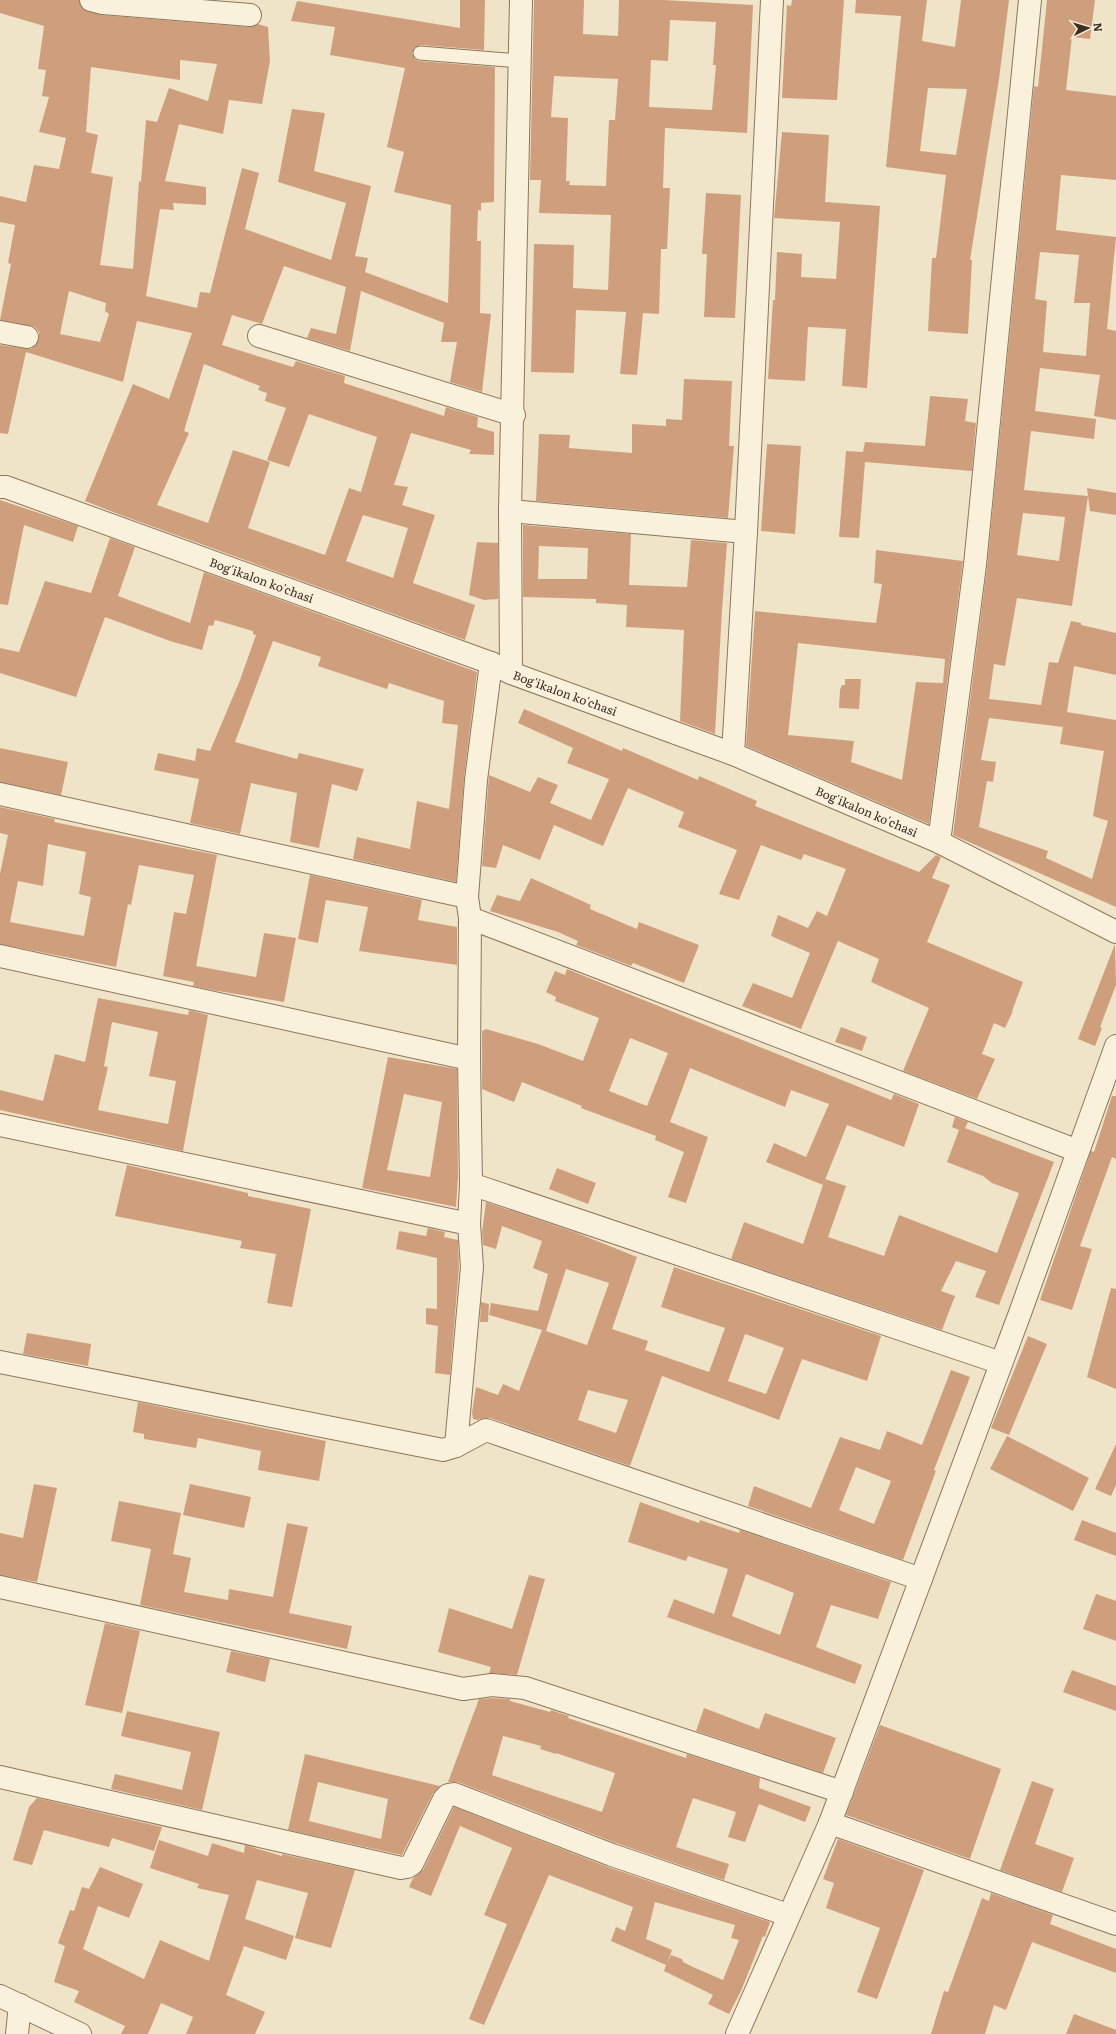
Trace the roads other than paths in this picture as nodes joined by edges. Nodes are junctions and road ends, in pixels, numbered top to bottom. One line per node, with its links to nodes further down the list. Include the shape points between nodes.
1 (91, 0): 5 (street)
2 (521, 0): 7 (street)
3 (772, 0): 14 (street)
4 (1030, 0): 19 (street, via 975,565)
5 (250, 15)
6 (420, 53): 7 (lane)
7 (520, 61): 11 (street)
8 (0, 332): 10 (street)
9 (259, 336): 11 (street)
10 (27, 337)
11 (514, 415): 13 (street)
12 (0, 487): 15 (street, Bog'ikalon ko'chasi, via 6,487)
13 (510, 511): 14 (street); 16 (street)
14 (746, 532): 17 (street)
15 (491, 663): 16 (street, Bog'ikalon ko'chasi); 20 (street, via 476,780)
16 (511, 672): 17 (street, Bog'ikalon ko'chasi)
17 (734, 754): 19 (street, Bog'ikalon ko'chasi)
18 (0, 794): 20 (street)
19 (939, 842): 21 (street, Bog'ikalon ko'chasi)
20 (469, 907): 24 (street); 26 (street)
21 (1116, 932)
22 (0, 956): 24 (street)
23 (1116, 1046): 26 (street)
24 (469, 1059): 27 (street)
25 (0, 1125): 28 (street)
26 (1078, 1151): 30 (street)
27 (471, 1184): 28 (street); 30 (street)
28 (469, 1224): 31 (street, via 472,1267)
29 (0, 1362): 31 (street, via 443,1450)
30 (1001, 1363): 32 (street)
31 (456, 1446): 32 (street, via 486,1430)
32 (921, 1579): 35 (street)
33 (0, 1587): 35 (street, via 462,1689 492,1685 525,1688)
34 (0, 1777): 37 (street, via 401,1868 412,1864 444,1799 454,1794 612,1855)
35 (842, 1792): 36 (street)
36 (830, 1823): 37 (street); 38 (street)
37 (788, 1915): 41 (street)
38 (1116, 1924)
39 (0, 1996): 40 (street)
40 (20, 2005): 42 (street); 43 (street)
41 (741, 2033)
42 (17, 2034)
43 (80, 2034)

